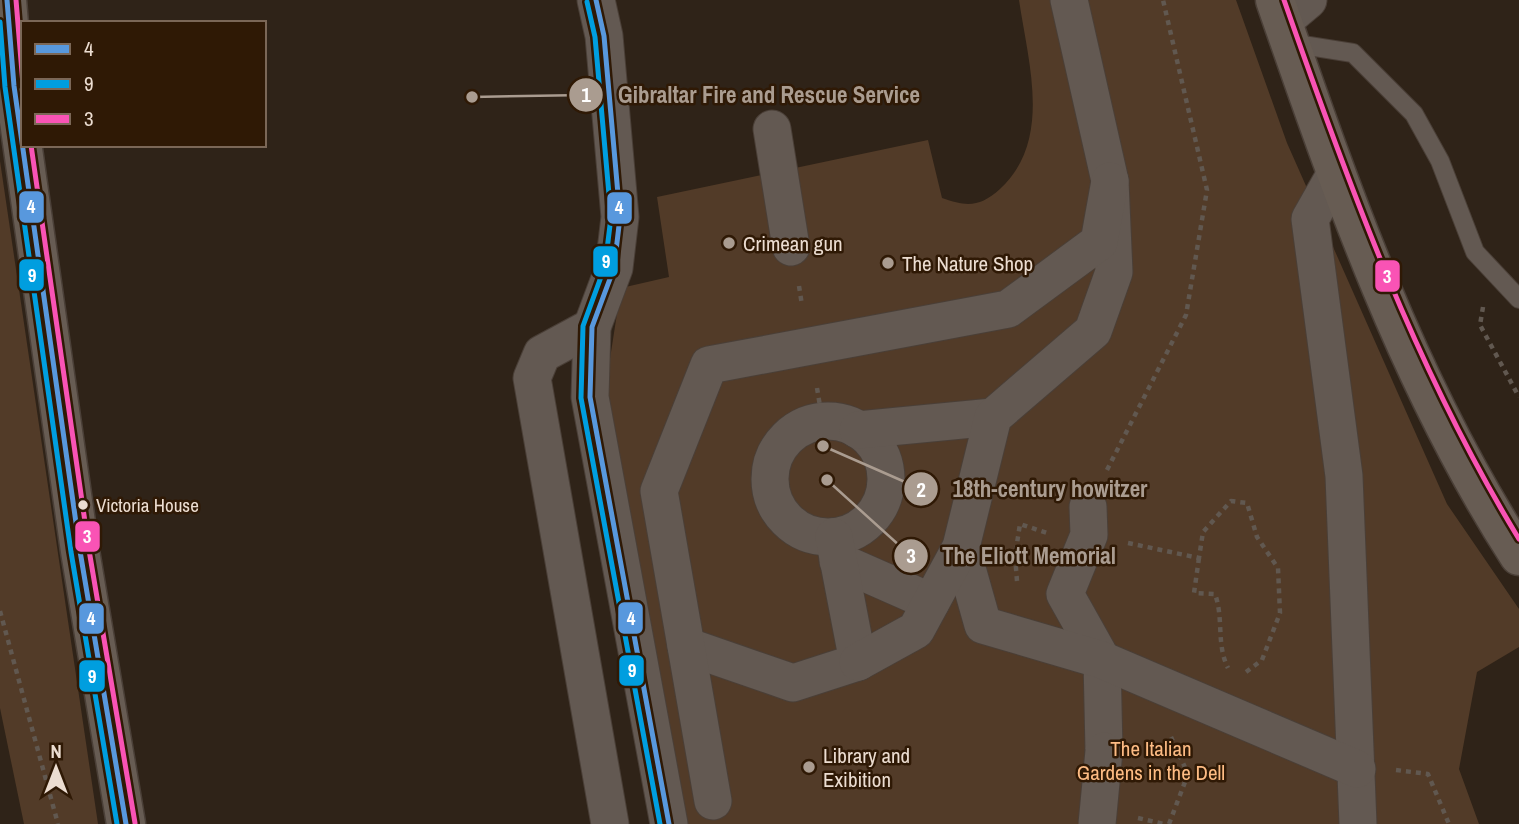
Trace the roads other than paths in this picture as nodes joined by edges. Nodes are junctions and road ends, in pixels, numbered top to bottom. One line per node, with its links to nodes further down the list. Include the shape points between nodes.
1 (7, 0): 6 (main road)
2 (596, 0): 12 (street, via 604,36 620,217 614,268)
3 (1069, 0): 9 (street)
4 (1289, 16): 8 (main road); 11 (lane, via 1353,53 1414,114 1440,161 1475,252)
5 (772, 130): 10 (street)
6 (21, 135)
7 (23, 147): 26 (main road, via 80,551)
8 (1335, 176): 18 (main road, via 1435,411); 24 (street, via 1310,219 1344,476)
9 (1110, 181): 13 (street, via 1114,272 1093,331); 20 (street, via 1099,242 1008,309 709,365 659,491)
10 (791, 247)
11 (1519, 299)
12 (592, 327): 23 (street, via 590,397); 27 (street, via 542,354 532,378)
13 (993, 417): 14 (street); 16 (street)
14 (858, 430): 17 (street, via 882,459 884,495 875,512); 17 (street, via 821,414 787,438 775,454 770,472 770,492 778,510 791,525)
15 (1089, 521): 21 (street, via 1065,594)
16 (961, 547): 19 (street); 21 (street, via 983,625)
17 (836, 549): 19 (street); 22 (street)
18 (1519, 556)
19 (931, 601): 22 (street, via 916,630)
20 (686, 646): 22 (street, via 793,683); 25 (street)
21 (1102, 660): 24 (street); 29 (street, bridge, via 1104,751)
22 (858, 662)
23 (657, 762): 25 (street); 28 (street)
24 (1357, 769): 30 (street)
25 (716, 813)
26 (126, 824)
27 (610, 824)
28 (668, 824)
29 (1097, 824)
30 (1358, 824)

